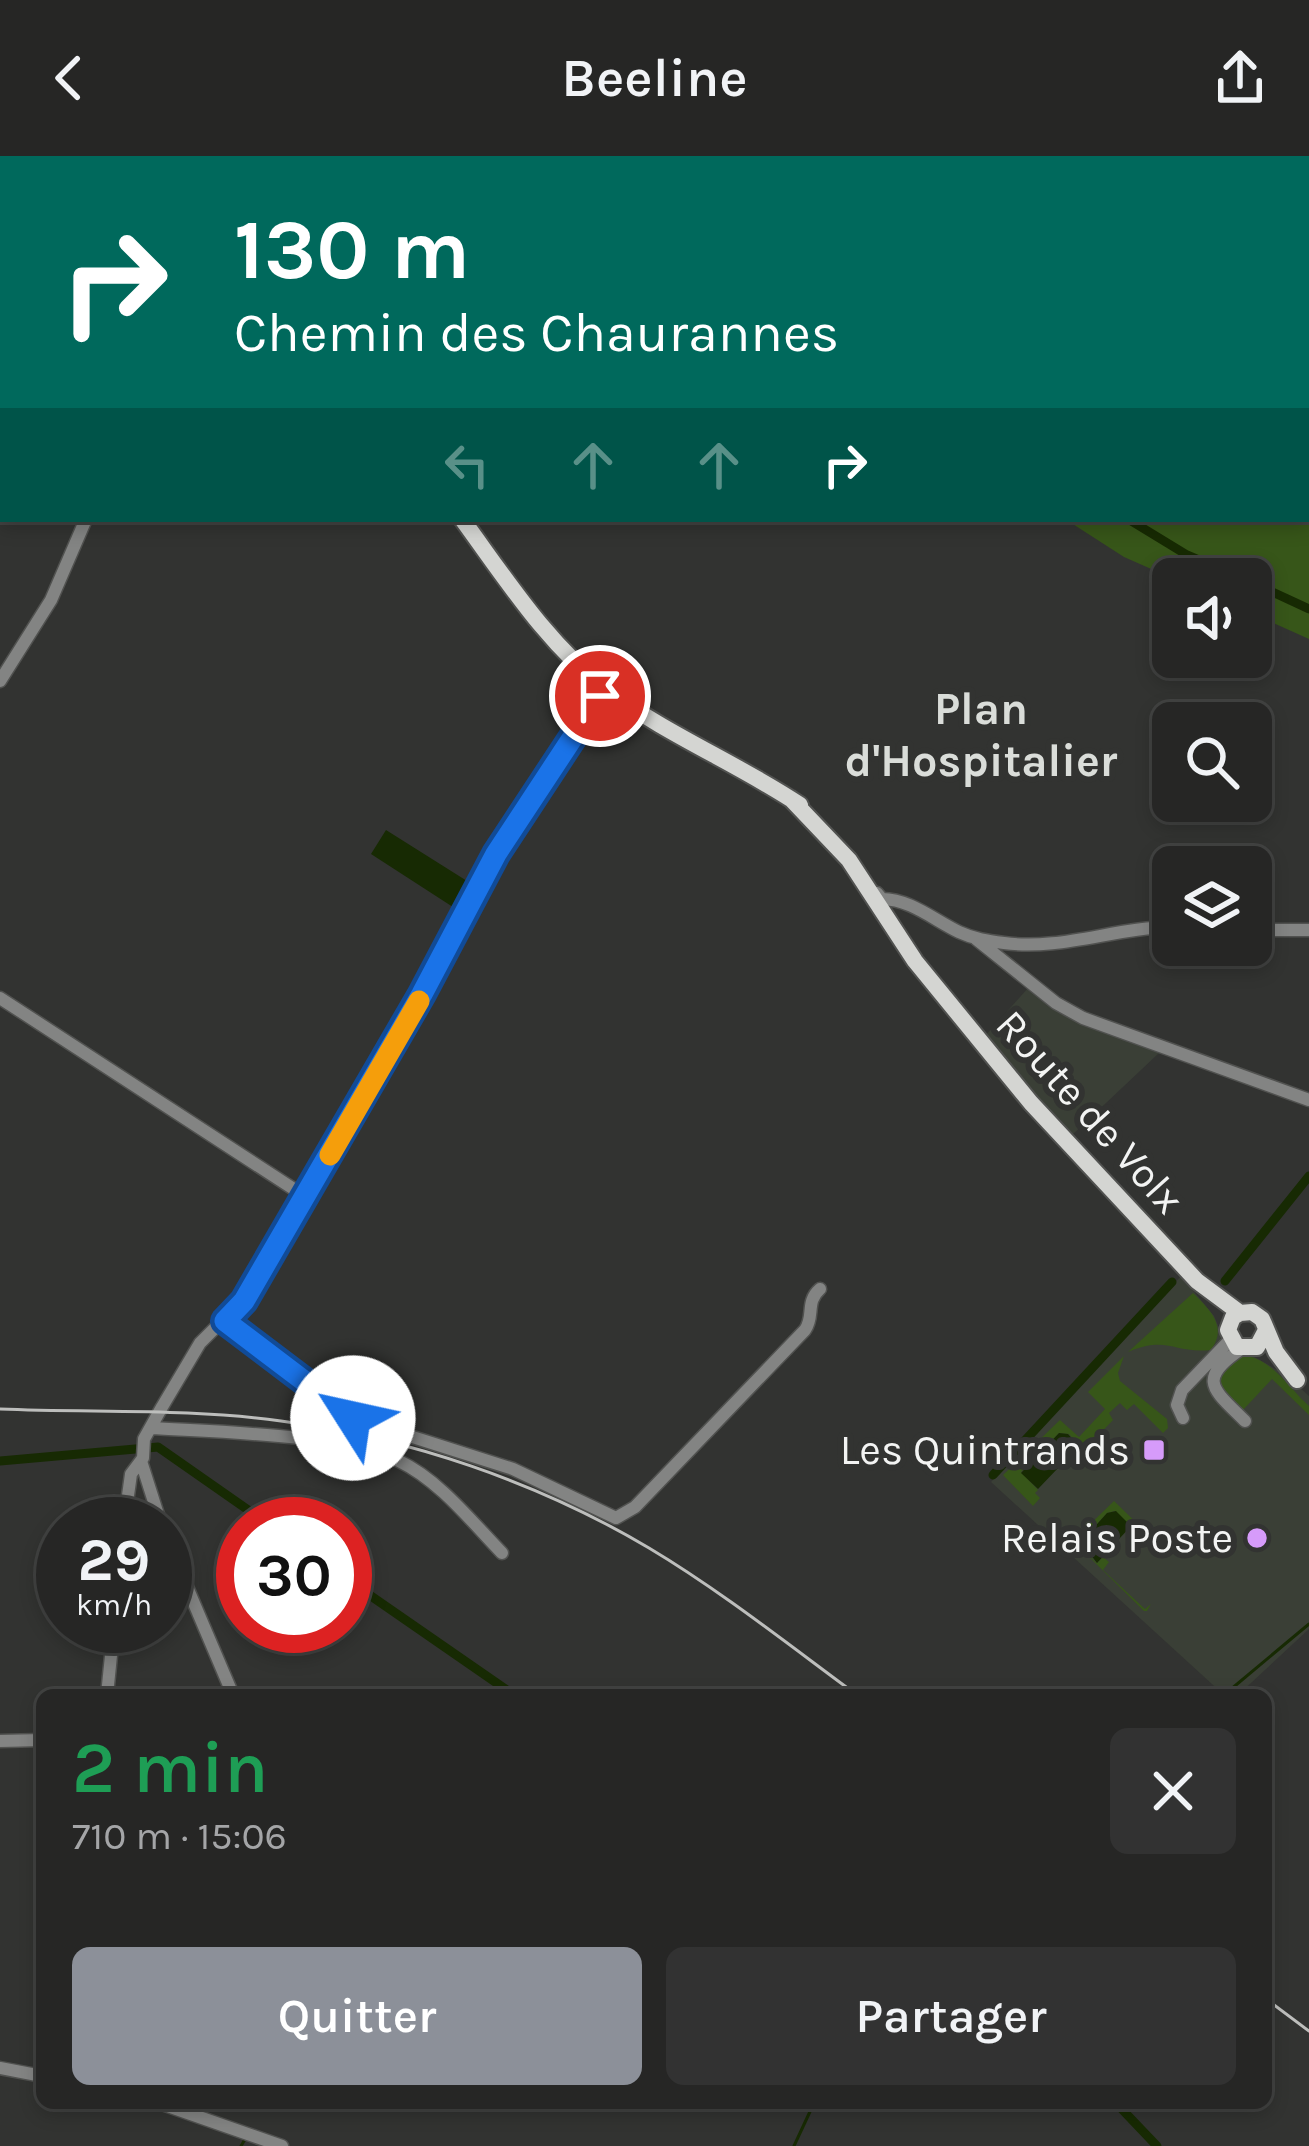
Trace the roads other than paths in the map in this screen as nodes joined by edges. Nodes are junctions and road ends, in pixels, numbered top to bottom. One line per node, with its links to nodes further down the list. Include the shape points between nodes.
1 (85, 522): 3 (street, via 51,601)
2 (464, 522): 4 (main road, Route de Volx, via 546,631)
3 (0, 681)
4 (606, 689): 5 (main road, Route de Volx); 15 (street, via 496,854)
5 (791, 799): 6 (main road, Route de Volx); 7 (main road, Route de Volx, via 836,834)
6 (849, 860): 7 (street); 12 (main road, Route de Volx)
7 (885, 899): 11 (street); 12 (main road, Route de Volx)
8 (1152, 928): 11 (street, via 1040,944)
9 (1272, 930): 10 (street)
10 (1309, 930)
11 (976, 939): 14 (street, via 1083,1018)
12 (935, 986): 19 (main road, Route de Volx)
13 (0, 998): 15 (street)
14 (1309, 1100)
15 (306, 1197): 17 (street)
16 (820, 1288): 17 (street, via 810,1300 808,1327 616,1518 513,1469 353,1418)
17 (225, 1321): 23 (street, via 196,1349)
18 (1266, 1330): 19 (main road, via 1262,1342); 19 (main road, via 1257,1314); 20 (main road, Route de Volx)
19 (1238, 1335): 20 (main road, Route de Volx); 21 (street, via 1180,1393); 22 (street, via 1213,1382)
20 (1303, 1385)
21 (1183, 1418)
22 (1246, 1421)
23 (151, 1428): 24 (street); 27 (street, via 268,1436 393,1458)
24 (143, 1452): 25 (street); 26 (street)
25 (127, 1497)
26 (154, 1497)
27 (502, 1553)
28 (192, 1599): 31 (street)
29 (111, 1653): 30 (street)
30 (107, 1689)
31 (230, 1689)
32 (36, 1740): 33 (street)
33 (0, 1741)
34 (0, 2068): 35 (street)
35 (36, 2075)
36 (176, 2109): 37 (street)
37 (282, 2146)

